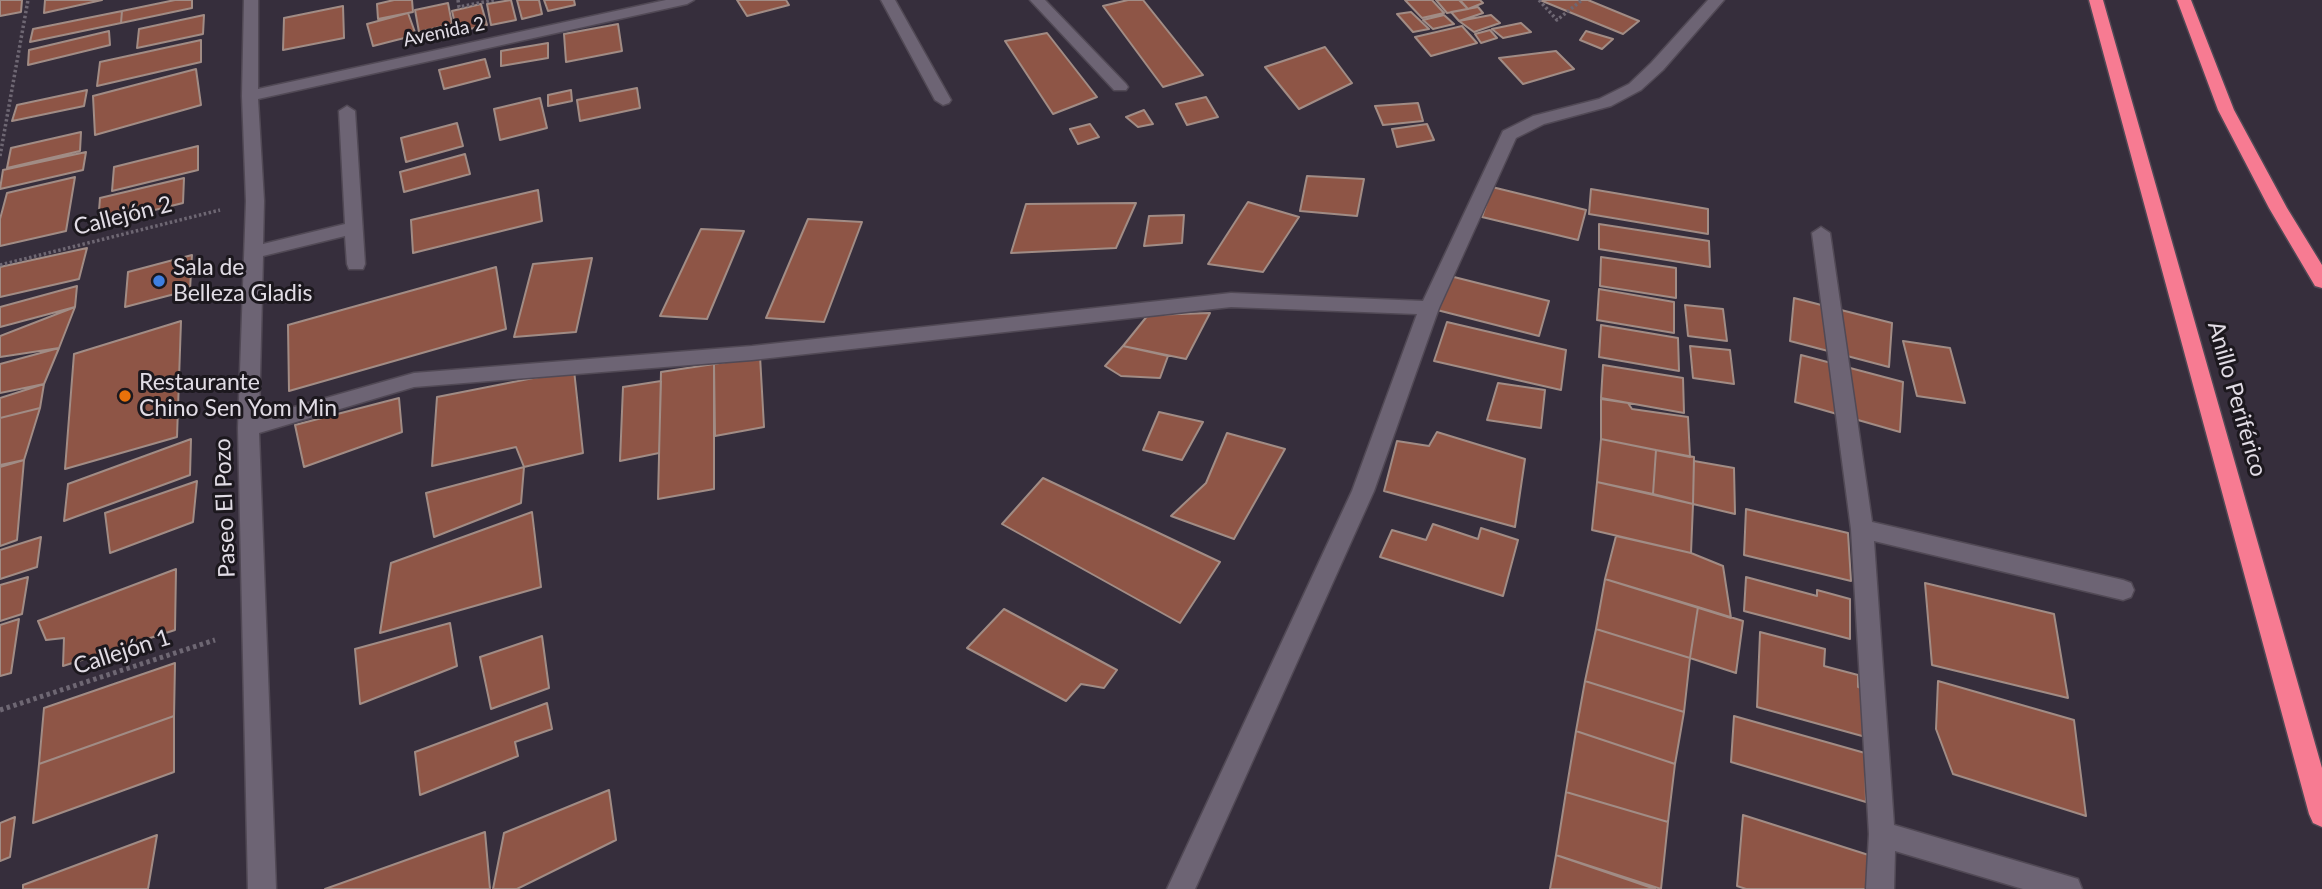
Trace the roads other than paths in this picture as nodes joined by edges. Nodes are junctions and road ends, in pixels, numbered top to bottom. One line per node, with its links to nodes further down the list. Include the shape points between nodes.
1 (251, 0): 9 (street, Paseo El Pozo)
2 (687, 0): 9 (street, Avenida 2)
3 (888, 0): 10 (street)
4 (1037, 0): 8 (street)
5 (1717, 0): 17 (street, via 1634,88 1600,104 1520,126 1509,135)
6 (2096, 0): 21 (highway, Anillo Periférico)
7 (2184, 0): 16 (highway, via 2226,110)
8 (1120, 87)
9 (250, 96): 14 (street, Paseo El Pozo)
10 (943, 100)
11 (347, 111): 12 (street)
12 (355, 228): 14 (street); 15 (street)
13 (1821, 233): 19 (street)
14 (254, 252): 18 (street, Paseo El Pozo)
15 (356, 264)
16 (2322, 281)
17 (1429, 309): 18 (street, via 1231,300 752,353 414,380); 25 (street, via 1363,491)
18 (248, 428): 24 (street, Paseo El Pozo)
19 (1863, 529): 20 (street); 23 (street)
20 (2123, 590)
21 (2315, 756): 22 (highway, Anillo Periférico)
22 (2322, 814)
23 (1882, 834): 26 (street); 27 (street)
24 (262, 889)
25 (1181, 889)
26 (1880, 889)
27 (2068, 889)

